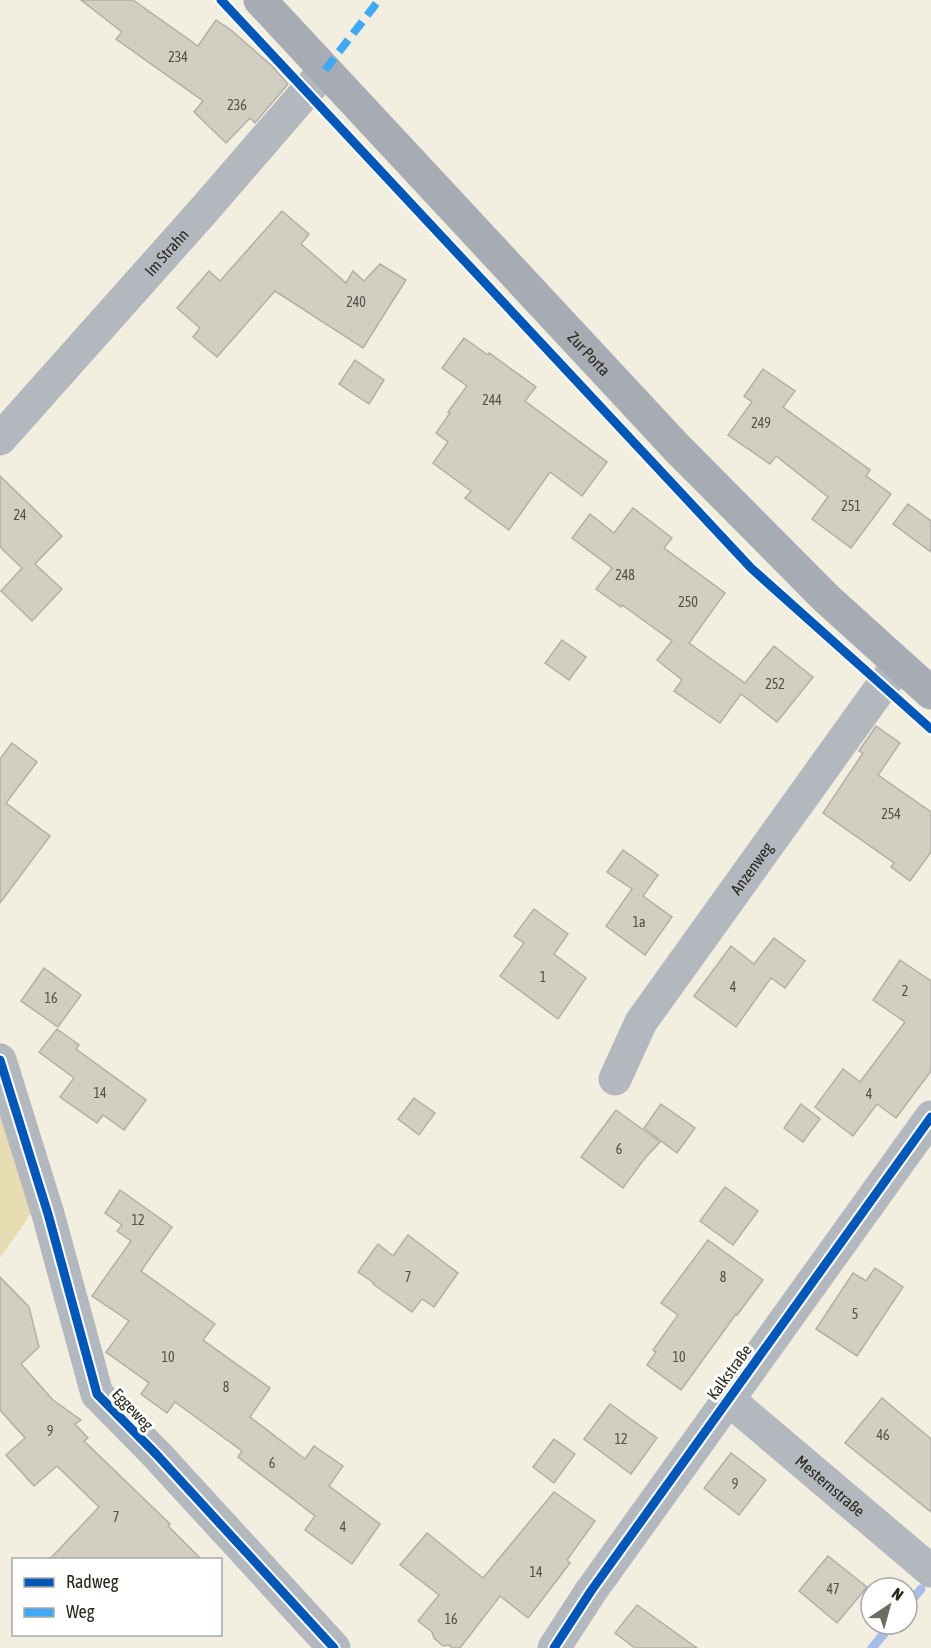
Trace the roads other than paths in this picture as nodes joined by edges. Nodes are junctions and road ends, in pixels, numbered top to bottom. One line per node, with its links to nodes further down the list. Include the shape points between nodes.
1 (260, 0): 2 (main road, Zur Porta)
2 (325, 70): 3 (street, Im Strahn, via 204,210); 5 (main road, Zur Porta, via 677,448 826,599)
3 (11, 407): 4 (street)
4 (0, 439)
5 (899, 665): 6 (main road, Zur Porta); 8 (street, Anzenweg, via 641,1022)
6 (931, 693)
7 (0, 1060): 12 (street, Eggeweg, via 48,1214 97,1394)
8 (615, 1079)
9 (931, 1117): 10 (street, Kalkstraße)
10 (728, 1399): 11 (street, Mesternstraße); 13 (street, Kalkstraße)
11 (931, 1571)
12 (334, 1648)
13 (554, 1648)

